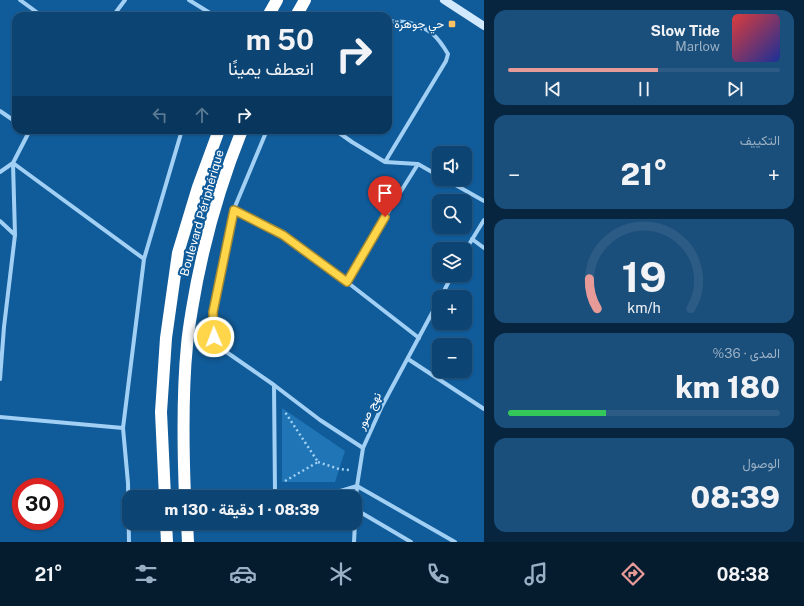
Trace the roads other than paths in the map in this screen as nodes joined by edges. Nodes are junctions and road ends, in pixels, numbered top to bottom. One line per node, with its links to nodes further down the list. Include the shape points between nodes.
1 (20, 0): 7 (street)
2 (125, 0): 8 (street)
3 (189, 0): 9 (street)
4 (277, 0): 10 (highway)
5 (305, 0): 11 (highway)
6 (444, 0): 13 (street)
7 (36, 12)
8 (116, 12)
9 (207, 12)
10 (270, 12)
11 (298, 12)
12 (392, 21): 22 (street, via 409,22 433,33 440,39 448,54 441,70)
13 (484, 26)
14 (0, 111): 15 (street)
15 (12, 119)
16 (27, 134): 23 (street)
17 (181, 134): 36 (street)
18 (218, 134): 49 (highway, Boulevard Périphérique, via 178,253 166,338 161,412)
19 (241, 134): 50 (highway, Boulevard Périphérique, via 209,232 196,283 187,344 183,447)
20 (265, 134): 29 (street)
21 (341, 134): 22 (street)
22 (385, 162): 24 (street)
23 (13, 163): 25 (street); 32 (street); 36 (street)
24 (418, 164): 26 (street); 37 (street)
25 (0, 172)
26 (432, 172)
27 (457, 186): 28 (street)
28 (484, 201)
29 (234, 210): 37 (street, via 283,235); 43 (street, via 213,312 214,337 222,349)
30 (0, 220): 32 (street)
31 (484, 220): 33 (street)
32 (15, 235): 39 (street)
33 (472, 239): 34 (street); 35 (street)
34 (470, 242)
35 (484, 248)
36 (144, 259): 46 (street)
37 (347, 282): 40 (street)
38 (432, 313): 40 (street, نهج صور)
39 (2, 327): 42 (street)
40 (419, 338): 41 (street, نهج صور)
41 (408, 359): 44 (street); 47 (street, نهج صور)
42 (0, 379)
43 (274, 385): 47 (street); 51 (street)
44 (484, 409)
45 (0, 417): 46 (street)
46 (123, 428): 58 (street, via 128,483)
47 (363, 448): 48 (street, نهج صور)
48 (357, 486): 52 (street); 53 (street, نهج صور); 63 (street)
49 (165, 490)
50 (185, 490)
51 (275, 490)
52 (344, 490)
53 (357, 490)
54 (362, 513): 62 (street)
55 (166, 530): 59 (highway)
56 (187, 530): 60 (highway)
57 (354, 530): 61 (street, نهج صور)
58 (129, 542)
59 (167, 542)
60 (188, 542)
61 (354, 542)
62 (411, 542)
63 (455, 542)

